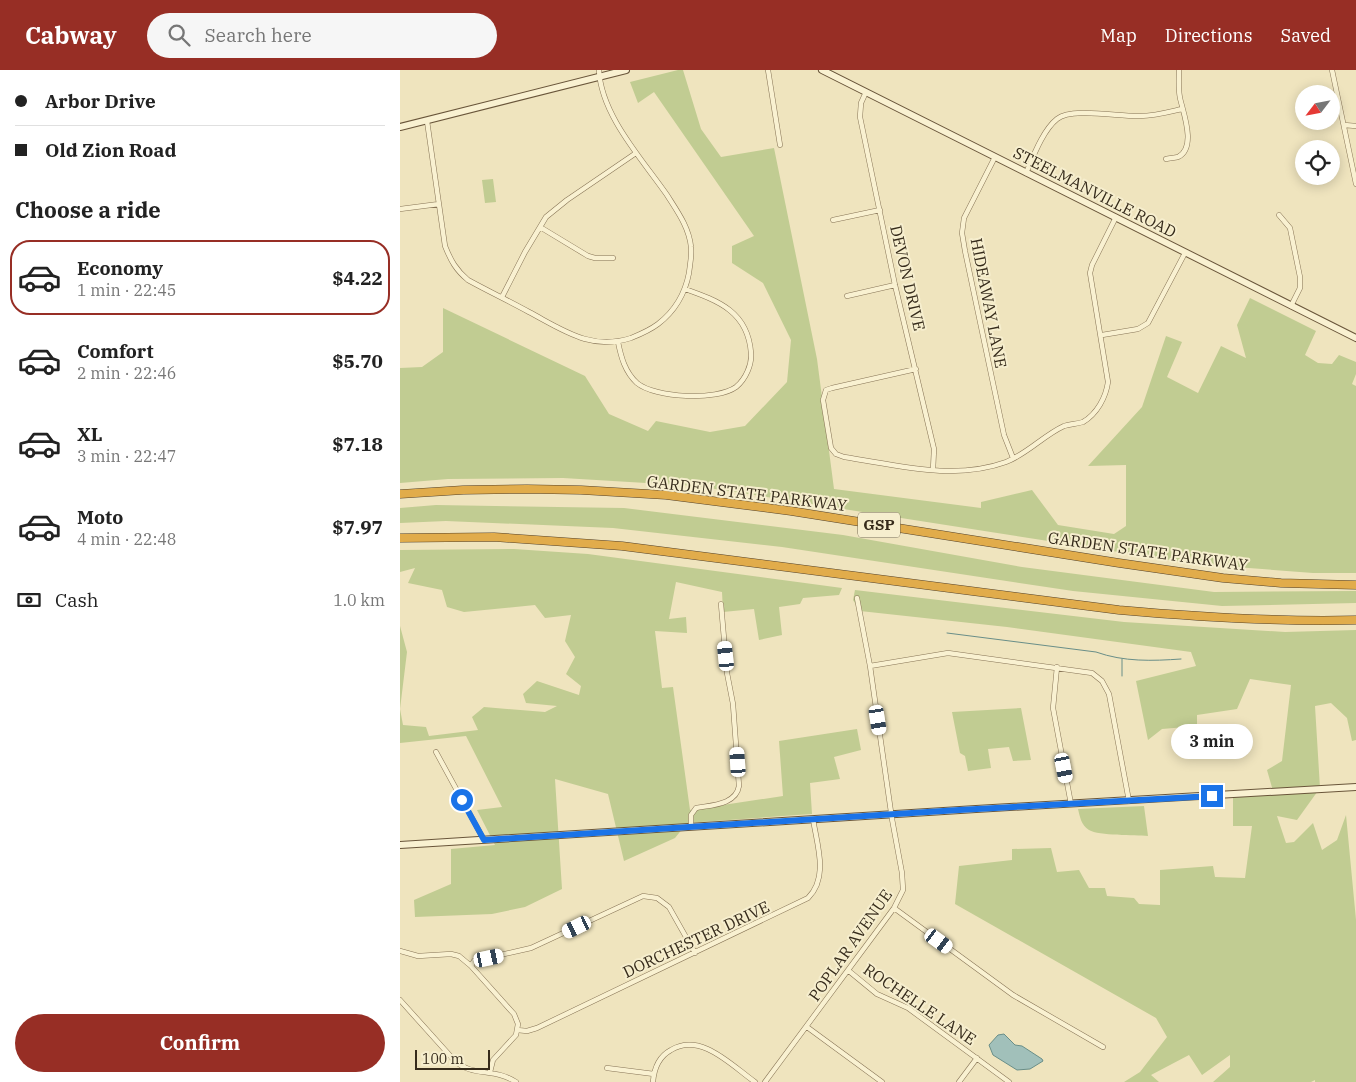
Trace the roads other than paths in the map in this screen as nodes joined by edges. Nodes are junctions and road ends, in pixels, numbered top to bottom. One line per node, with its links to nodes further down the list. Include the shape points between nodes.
1 (626, 70): 6 (street)
2 (768, 70): 13 (street)
3 (822, 70): 7 (street, STEELMANVILLE ROAD)
4 (1179, 70): 8 (street)
5 (1332, 70): 10 (street)
6 (599, 73): 9 (street); 14 (street, via 608,106)
7 (866, 92): 15 (street, STEELMANVILLE ROAD); 21 (street, DEVON DRIVE, via 860,117)
8 (1182, 109): 16 (street, via 1187,130 1186,147 1180,155); 17 (street, via 1141,116 1077,113 1062,116 1047,131)
9 (427, 121): 12 (street); 19 (street)
10 (1344, 125): 11 (street); 18 (street)
11 (1356, 126)
12 (400, 127)
13 (780, 145)
14 (636, 152): 25 (street, via 554,210); 29 (street, via 677,210 688,234 691,260)
15 (995, 158): 17 (street, STEELMANVILLE ROAD); 37 (street, HIDEAWAY LANE, via 964,218 962,233 1002,430)
16 (1166, 159)
17 (1026, 173): 23 (street, STEELMANVILLE ROAD)
18 (1356, 184)
19 (439, 204): 20 (street); 31 (street, via 445,246 451,262 468,280)
20 (400, 209)
21 (880, 210): 24 (street); 28 (street, DEVON DRIVE)
22 (1279, 215): 32 (street, via 1290,228 1300,277 1300,288)
23 (1116, 218): 26 (street, STEELMANVILLE ROAD); 33 (street, via 1090,273)
24 (833, 220)
25 (540, 227): 27 (street, via 588,256); 31 (street)
26 (1185, 253): 32 (street, STEELMANVILLE ROAD); 33 (street, via 1148,324)
27 (613, 258)
28 (895, 285): 30 (street); 36 (street, DEVON DRIVE)
29 (685, 289): 35 (street, via 662,321 643,334); 35 (street, via 729,308 744,325 751,358 737,386 700,396 645,388 626,368)
30 (848, 296)
31 (502, 298): 35 (street, via 580,338)
32 (1291, 306): 34 (street, STEELMANVILLE ROAD)
33 (1102, 336): 37 (street, via 1107,395 1091,416 1082,422 1064,426)
34 (1356, 338)
35 (618, 342)
36 (916, 369): 38 (street, DEVON DRIVE, via 934,449); 38 (street, via 826,390 823,399 830,445 835,453 844,457)
37 (1013, 458): 38 (street, via 961,472)
38 (933, 470)
39 (400, 494): 41 (highway, GARDEN STATE PARKWAY / GSP, via 527,489 666,495 791,511 1223,578)
40 (400, 538): 44 (highway, via 494,537 622,546 1119,610 1276,620)
41 (1356, 585)
42 (857, 598): 45 (street, POPLAR AVENUE)
43 (720, 604): 53 (street, via 727,673 734,704 738,794 732,800 696,808 690,815)
44 (1356, 620)
45 (870, 666): 46 (street, via 948,653); 51 (street, POPLAR AVENUE)
46 (1057, 667): 49 (street, via 1092,673 1106,687); 50 (street, via 1053,708)
47 (436, 752): 54 (street)
48 (1356, 787): 49 (street)
49 (1129, 801): 50 (street)
50 (1071, 804): 51 (street)
51 (892, 814): 52 (street); 56 (street, POPLAR AVENUE, via 903,882 903,890)
52 (813, 819): 53 (street); 58 (street, DORCHESTER DRIVE, via 821,869 820,880 812,894)
53 (691, 827): 54 (street)
54 (484, 840): 55 (street)
55 (400, 846)
56 (894, 908): 60 (street, POPLAR AVENUE); 64 (street, via 1013,996)
57 (400, 951): 59 (street, via 422,956 457,955)
58 (695, 953): 59 (street, via 667,905 657,898 643,896 543,943 474,961); 63 (street, DORCHESTER DRIVE, via 537,1028)
59 (471, 966): 63 (street, via 514,1014)
60 (849, 971): 62 (street, POPLAR AVENUE); 65 (street, ROCHELLE LANE, via 877,994 908,1008)
61 (400, 1000): 67 (street, via 457,1063 472,1070)
62 (807, 1027): 72 (street, POPLAR AVENUE); 73 (street)
63 (517, 1030): 67 (street, via 493,1060)
64 (1103, 1047)
65 (977, 1058): 74 (street, ROCHELLE LANE); 75 (street, ROCHELLE LANE)
66 (607, 1068): 68 (street)
67 (490, 1072): 69 (street)
68 (654, 1074): 70 (street); 71 (street, via 668,1051 683,1044 695,1044 710,1050)
69 (516, 1082)
70 (653, 1082)
71 (755, 1082)
72 (765, 1082)
73 (882, 1082)
74 (959, 1082)
75 (1009, 1082)

